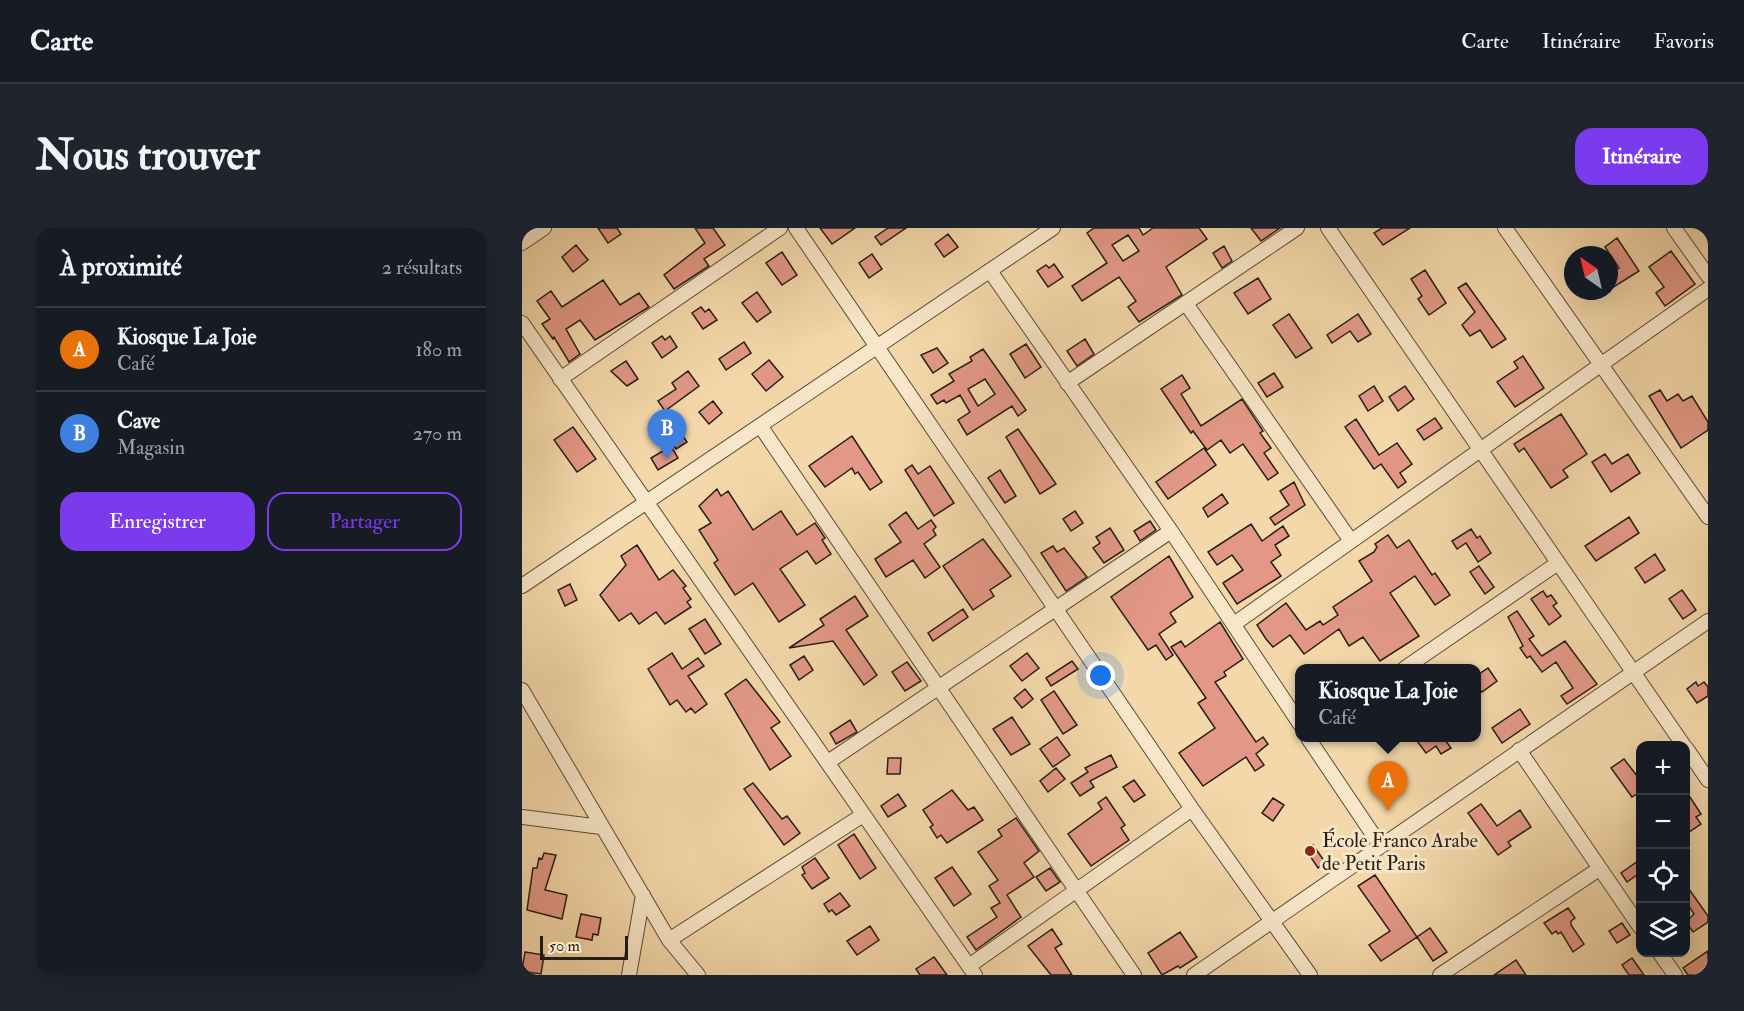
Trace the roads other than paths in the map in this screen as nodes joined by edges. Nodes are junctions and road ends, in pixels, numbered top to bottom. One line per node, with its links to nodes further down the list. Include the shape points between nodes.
1 (544, 228): 9 (street)
2 (780, 228): 17 (street)
3 (796, 228): 15 (street)
4 (1053, 228): 10 (street)
5 (1297, 228): 13 (street)
6 (1328, 228): 20 (street)
7 (1505, 228): 16 (street)
8 (1674, 228): 11 (street)
9 (522, 243)
10 (990, 271): 15 (street); 18 (street)
11 (1708, 276)
12 (1708, 289): 16 (street)
13 (1187, 305): 18 (street); 24 (street)
14 (522, 323): 17 (street)
15 (877, 348): 19 (street); 27 (street)
16 (1602, 364): 20 (street); 22 (street)
17 (560, 379): 21 (street)
18 (1067, 384): 23 (street)
19 (761, 427): 21 (street); 32 (street)
20 (1482, 448): 24 (street); 25 (street)
21 (647, 504): 26 (street); 39 (street)
22 (1708, 517)
23 (1171, 531): 27 (street); 29 (street)
24 (1351, 542): 29 (street)
25 (1558, 563): 30 (street); 31 (street)
26 (522, 586)
27 (1056, 609): 32 (street); 41 (street)
28 (1708, 621): 31 (street)
29 (1234, 624): 34 (street)
30 (1412, 664)
31 (1633, 672): 35 (street); 37 (street)
32 (938, 688): 39 (street); 48 (street)
33 (522, 690): 44 (street)
34 (1295, 718)
35 (1681, 741)
36 (1311, 742): 46 (street)
37 (1519, 750): 46 (street); 47 (street)
38 (1690, 754): 40 (street)
39 (828, 762): 42 (street)
40 (1708, 780)
41 (1192, 808): 48 (street); 51 (street)
42 (863, 815): 52 (street); 54 (street)
43 (523, 817): 44 (street); 45 (street)
44 (601, 827): 49 (street)
45 (522, 831)
46 (1380, 845): 51 (street)
47 (1599, 868): 50 (street); 60 (street)
48 (1075, 891): 54 (street); 57 (street)
49 (643, 895): 52 (street); 55 (street)
50 (1636, 920)
51 (1272, 921): 58 (street); 59 (street)
52 (669, 940): 56 (street)
53 (1662, 957): 61 (street)
54 (972, 970)
55 (629, 975)
56 (698, 975)
57 (1134, 975)
58 (1194, 975)
59 (1310, 975)
60 (1440, 975)
61 (1675, 975)

